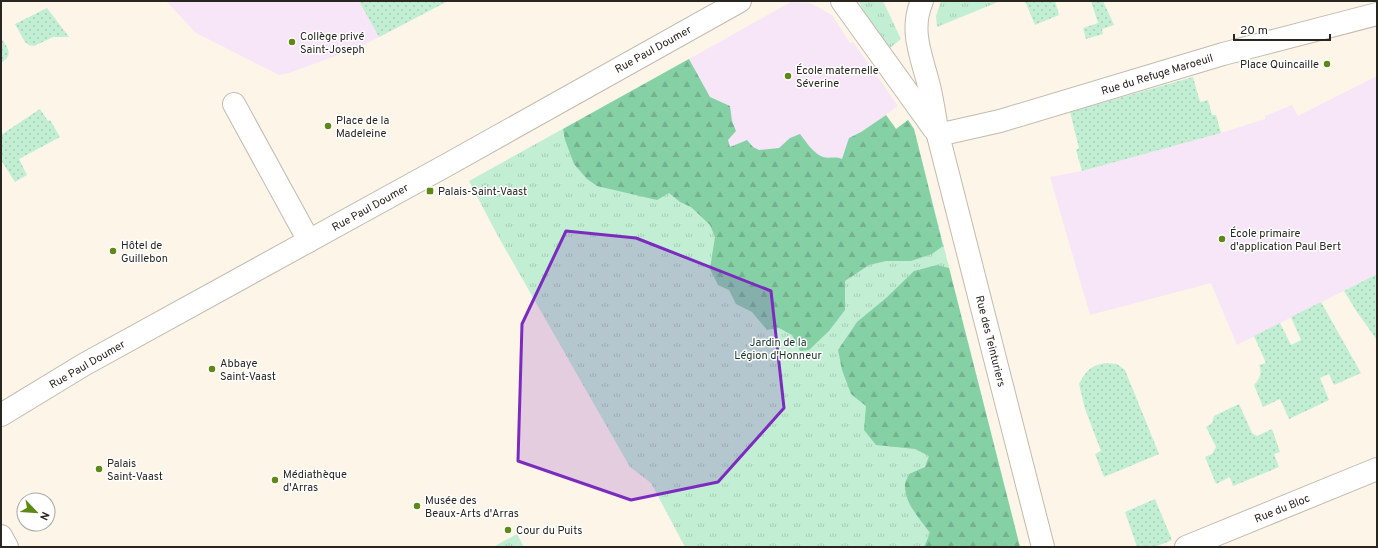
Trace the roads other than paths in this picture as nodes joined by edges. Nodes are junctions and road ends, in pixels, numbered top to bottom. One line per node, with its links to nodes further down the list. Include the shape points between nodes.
1 (740, 1): 7 (street, Rue Paul Doumer)
2 (842, 1): 6 (street)
3 (922, 1): 6 (street, Rue des Teinturiers, via 916,24 916,39 929,86)
4 (1374, 20): 6 (street, Rue du Refuge Maroeuil, via 1223,54 1000,121)
5 (234, 104): 7 (street)
6 (938, 135): 12 (street, Rue des Teinturiers)
7 (309, 241): 8 (street, Rue Paul Doumer, via 85,364)
8 (1, 414)
9 (1377, 469): 13 (street, Rue du Bloc)
10 (1, 536): 11 (street)
11 (8, 547)
12 (1043, 547)
13 (1186, 547)

